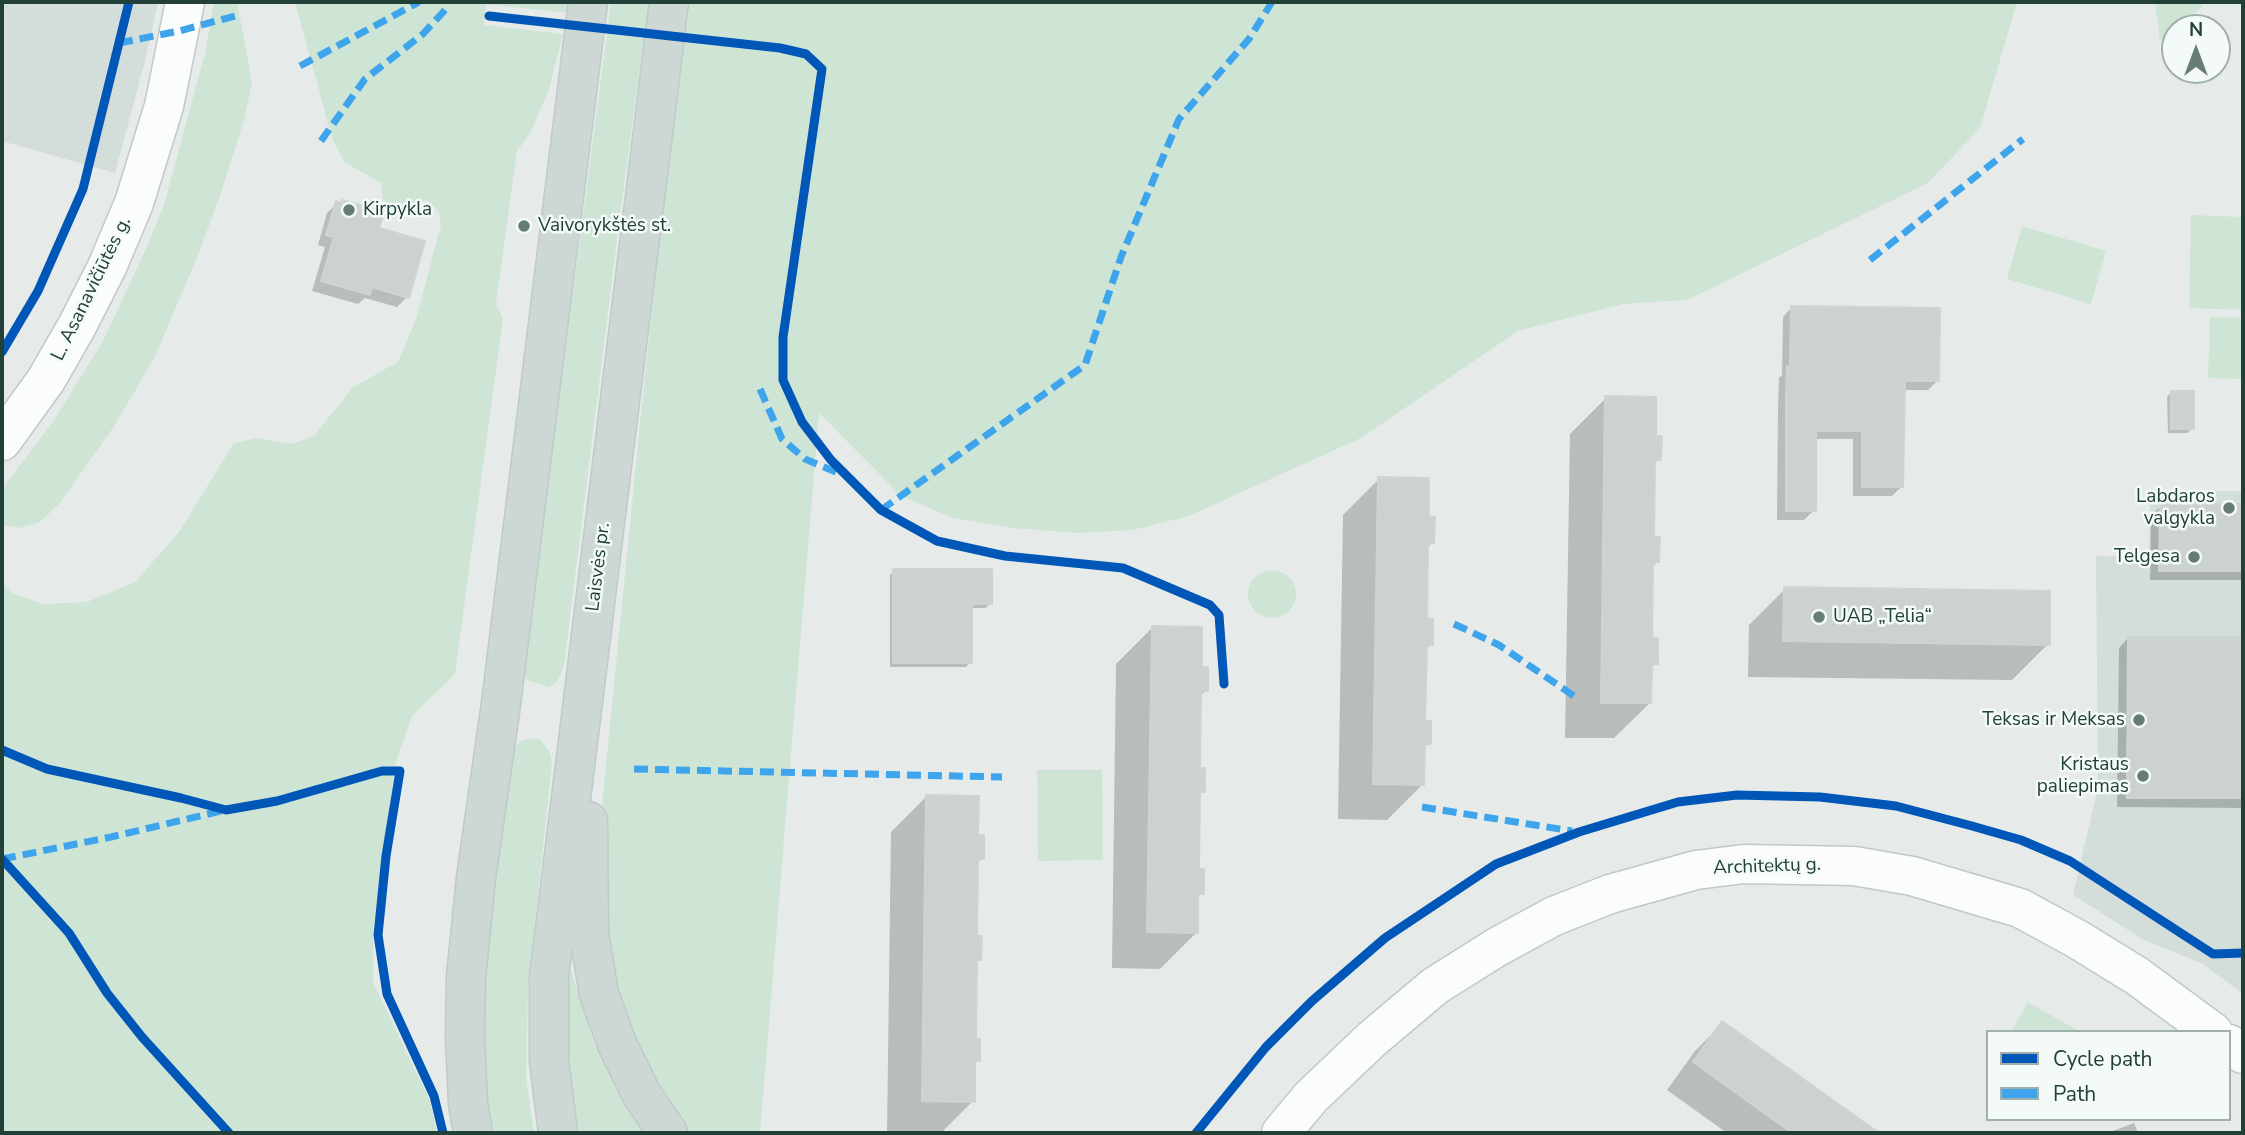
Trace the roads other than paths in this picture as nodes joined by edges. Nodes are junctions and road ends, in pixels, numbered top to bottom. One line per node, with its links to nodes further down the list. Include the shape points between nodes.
1 (185, 2): 4 (street, L. Asanavičiūtės g., via 163,106 134,203 77,326 46,380)
2 (588, 2): 7 (main road, via 476,878 465,1038)
3 (669, 2): 5 (main road, Laisvės pr.)
4 (2, 441)
5 (586, 674): 8 (main road, Laisvės pr., via 548,977 549,1061); 9 (main road, via 589,934 599,994 642,1095)
6 (2210, 1030): 10 (street, Architektų g., via 2137,976 2020,908 1912,876 1854,866 1744,864 1696,870 1610,894 1554,916 1497,947 1435,986 1372,1039)
7 (473, 1133)
8 (558, 1133)
9 (668, 1133)
10 (1281, 1133)

